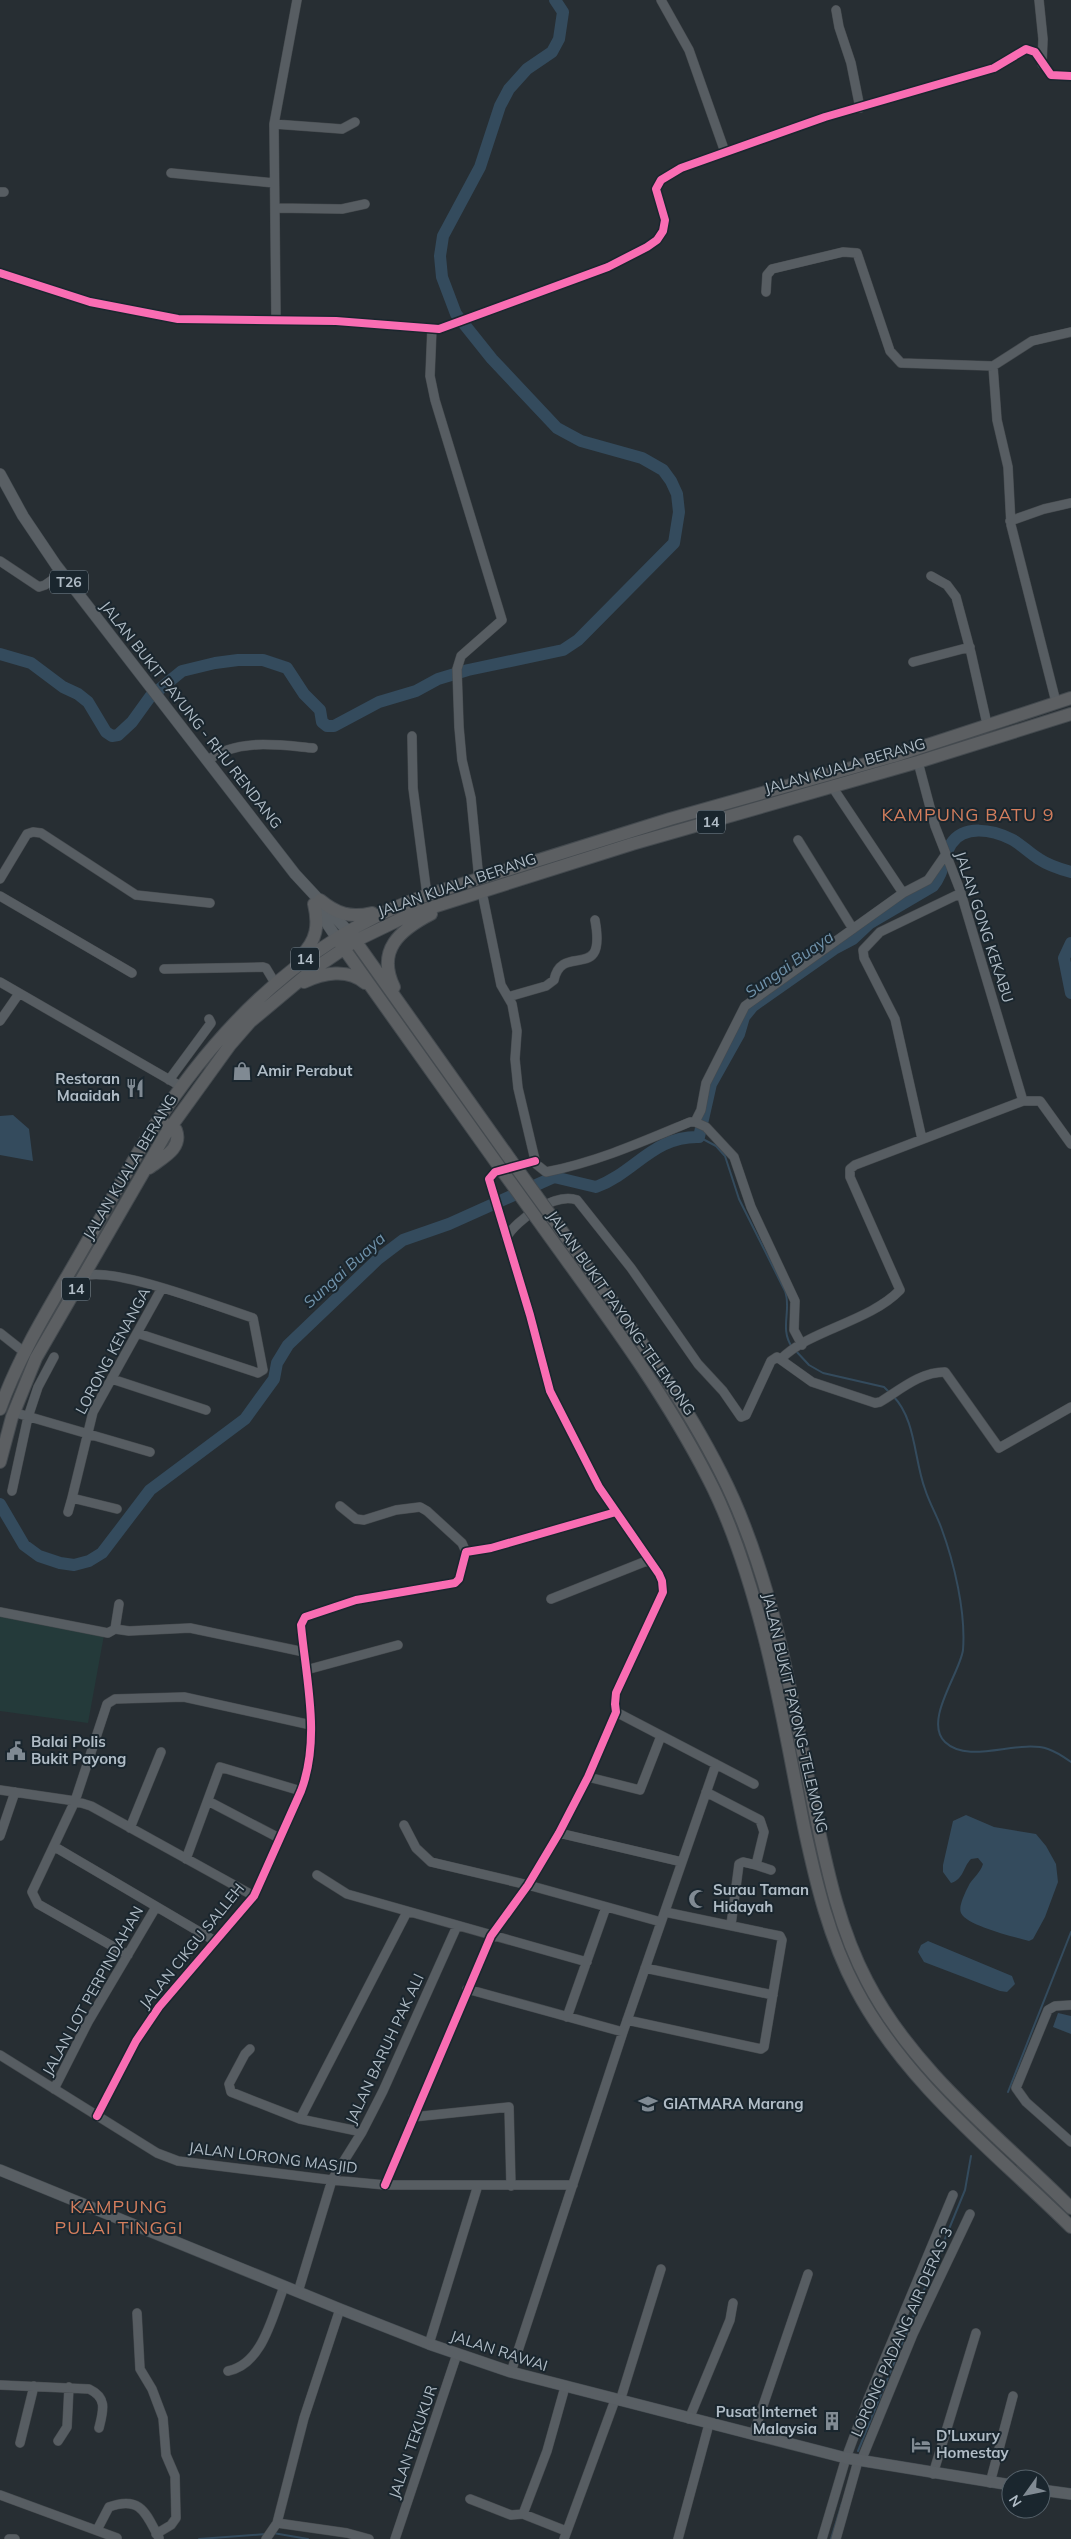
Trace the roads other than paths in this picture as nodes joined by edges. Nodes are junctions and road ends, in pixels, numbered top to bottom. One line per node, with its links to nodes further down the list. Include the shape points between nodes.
1 (297, 0): 9 (street)
2 (661, 0): 10 (street, via 689,50)
3 (1039, 0): 5 (street)
4 (836, 10): 7 (street)
5 (1042, 64): 6 (street, via 1051,75); 7 (street, via 1035,52 1026,49 994,68)
6 (1071, 76)
7 (860, 108): 10 (street)
8 (355, 122): 9 (street, via 342,129)
9 (274, 124): 12 (street)
10 (725, 152): 18 (street, via 676,170 661,180 656,189 665,220 663,230 657,240 641,250 608,267 447,326)
11 (171, 173): 12 (street)
12 (274, 183): 14 (street)
13 (365, 204): 14 (street, via 342,209)
14 (275, 208): 17 (street)
15 (0, 273): 17 (street, via 120,310 178,319)
16 (766, 292): 20 (street, via 767,275 772,269 852,251 860,258 890,351 901,363)
17 (276, 320): 18 (street)
18 (432, 328): 43 (street, via 430,376 435,400 502,620 461,656 457,669 458,727 471,798)
19 (1071, 332): 20 (street, via 1032,341)
20 (993, 366): 23 (street, via 997,420 1008,467)
21 (0, 474): 25 (main road, JALAN BUKIT PAYUNG - RHU RENDANG / T26, via 27,523)
22 (1071, 503): 23 (street)
23 (1010, 521): 30 (street)
24 (0, 561): 25 (street, via 39,587)
25 (62, 573): 37 (main road, JALAN BUKIT PAYUNG - RHU RENDANG / T26)
26 (930, 576): 27 (street, via 952,590)
27 (970, 647): 28 (street); 34 (street)
28 (913, 662)
29 (1071, 698): 30 (highway, JALAN KUALA BERANG)
30 (1056, 702): 31 (highway, JALAN KUALA BERANG / 14)
31 (1025, 712): 33 (highway, via 1048,710); 34 (highway, JALAN KUALA BERANG / 14)
32 (1071, 714): 33 (highway, JALAN KUALA BERANG / 14)
33 (1052, 720): 38 (highway, JALAN KUALA BERANG / 14)
34 (987, 724): 43 (highway, JALAN KUALA BERANG / 14, via 894,756 670,819)
35 (412, 736): 47 (street, via 413,788)
36 (313, 748): 37 (street, via 245,746 223,751)
37 (208, 760): 49 (main road, JALAN BUKIT PAYUNG - RHU RENDANG / T26)
38 (918, 762): 39 (highway, JALAN KUALA BERANG / 14); 41 (street, JALAN GONG KEKABU)
39 (833, 788): 43 (highway, JALAN KUALA BERANG / 14); 45 (street)
40 (798, 840): 53 (street)
41 (946, 854): 44 (street, JALAN GONG KEKABU); 45 (street, via 928,880)
42 (0, 879): 50 (street, via 27,834 34,832 41,833 136,895)
43 (481, 886): 47 (highway, JALAN KUALA BERANG / 14); 48 (highway, JALAN KUALA BERANG / 14); 64 (street, via 501,986)
44 (960, 891): 72 (street, JALAN GONG KEKABU); 76 (street, via 880,932 863,950 897,1025)
45 (903, 893): 53 (street)
46 (0, 896): 58 (street)
47 (427, 896): 51 (highway, JALAN KUALA BERANG / 14)
48 (467, 896): 55 (highway, JALAN KUALA BERANG / 14, via 411,914); 67 (highway, via 405,928 388,956 390,978)
49 (317, 902): 51 (highway, via 349,916); 54 (main road, JALAN BUKIT PAYUNG - RHU RENDANG); 60 (highway, via 315,938)
50 (210, 904)
51 (393, 907): 54 (highway, JALAN KUALA BERANG / 14)
52 (595, 920): 64 (street, via 598,943 594,953 565,963 546,986)
53 (854, 929): 73 (street, via 745,1006 706,1083)
54 (342, 934): 55 (highway, JALAN BUKIT PAYONG-TELEMONG); 56 (highway, JALAN BUKIT PAYONG-TELEMONG); 60 (highway, JALAN KUALA BERANG / 14)
55 (355, 941): 56 (highway, JALAN KUALA BERANG / 14); 67 (highway, JALAN BUKIT PAYONG-TELEMONG)
56 (344, 948): 61 (highway, JALAN BUKIT PAYONG-TELEMONG); 62 (highway, JALAN KUALA BERANG / 14)
57 (164, 969): 60 (street, via 263,967)
58 (132, 973)
59 (0, 982): 63 (street)
60 (275, 983): 69 (highway, JALAN KUALA BERANG / 14, via 245,1011)
61 (373, 989): 62 (highway, via 351,974 334,973 316,976); 173 (highway, JALAN BUKIT PAYONG-TELEMONG, bridge, via 652,1380 710,1481 740,1557 763,1633 815,1878 835,1944 856,1990 889,2041 919,2078)
62 (283, 993): 74 (highway, JALAN KUALA BERANG / 14, via 230,1045)
63 (18, 995): 66 (street); 70 (street)
64 (508, 997): 78 (street, via 517,1030 518,1088)
65 (209, 1019): 68 (street, via 211,1024)
66 (0, 1021)
67 (428, 1044): 171 (highway, JALAN BUKIT PAYONG-TELEMONG, bridge, via 663,1373 722,1475 753,1552 776,1629 828,1874 851,1947 868,1984 929,2068)
68 (182, 1062): 69 (street); 70 (street)
69 (194, 1071): 71 (highway, JALAN KUALA BERANG / 14)
70 (169, 1080): 71 (street)
71 (182, 1087): 75 (highway, JALAN KUALA BERANG / 14)
72 (1023, 1101): 76 (street); 77 (street, via 1040,1101)
73 (700, 1124): 78 (street, via 570,1168 546,1172); 84 (street, via 734,1157 751,1207 796,1301 794,1330)
74 (172, 1126): 75 (highway, via 164,1124); 80 (highway, JALAN KUALA BERANG / 14)
75 (153, 1128): 85 (highway, JALAN KUALA BERANG / 14)
76 (922, 1139): 84 (street, via 855,1165 850,1173 900,1290 847,1323)
77 (1071, 1144)
78 (535, 1161): 79 (street, via 492,1173 489,1179)
79 (506, 1238): 86 (street, via 525,1216 564,1198 577,1200 631,1268 698,1364 741,1416 746,1416 771,1361); 102 (street, via 550,1391 588,1468)
80 (84, 1276): 81 (street, via 101,1274); 92 (highway, JALAN KUALA BERANG / 14, via 36,1358)
81 (162, 1288): 83 (street, LORONG KENANGA); 83 (street, via 253,1318 264,1370 258,1373)
82 (0, 1333): 85 (street)
83 (137, 1333): 88 (street, LORONG KENANGA)
84 (801, 1345): 86 (street)
85 (24, 1352): 90 (highway, JALAN KUALA BERANG / 14)
86 (783, 1356): 89 (street, via 799,1375 812,1382 875,1403 927,1375 946,1373 1001,1449)
87 (54, 1357): 93 (street, via 38,1387)
88 (112, 1378): 91 (street); 94 (street, LORONG KENANGA, via 93,1412)
89 (1071, 1407)
90 (0, 1409)
91 (206, 1410)
92 (13, 1412): 93 (street); 96 (highway, JALAN KUALA BERANG / 14)
93 (28, 1417): 94 (street); 97 (street)
94 (86, 1433): 95 (street); 98 (street, LORONG KENANGA)
95 (150, 1452)
96 (0, 1462)
97 (12, 1491)
98 (72, 1498): 100 (street); 101 (street, LORONG KENANGA)
99 (340, 1506): 103 (street, via 356,1519 364,1520 396,1510 420,1507 462,1543)
100 (117, 1508)
101 (68, 1512)
102 (616, 1512): 103 (street, via 491,1548); 104 (street)
103 (466, 1552): 110 (street, JALAN CIKGU SALLEH, via 455,1583 356,1600 304,1617 301,1625)
104 (649, 1560): 105 (street); 112 (street, via 662,1581 663,1592 616,1693)
105 (551, 1598)
106 (119, 1604): 108 (street)
107 (0, 1612): 108 (street, via 108,1633)
108 (115, 1629): 110 (street, via 190,1628)
109 (398, 1645): 111 (street)
110 (304, 1652): 111 (street, JALAN CIKGU SALLEH)
111 (306, 1670): 113 (street, JALAN CIKGU SALLEH)
112 (616, 1712): 114 (street); 117 (street)
113 (311, 1725): 120 (street, JALAN CIKGU SALLEH, via 308,1774); 123 (street, via 184,1697 115,1699 105,1707)
114 (661, 1736): 116 (street); 117 (street, via 640,1790)
115 (161, 1752): 126 (street)
116 (716, 1764): 118 (street); 122 (street)
117 (588, 1777): 127 (street)
118 (754, 1784)
119 (0, 1790): 121 (street)
120 (301, 1791): 124 (street, via 220,1768); 129 (street, JALAN CIKGU SALLEH)
121 (15, 1792): 123 (street); 128 (street)
122 (706, 1792): 132 (street); 133 (street, via 762,1823 764,1832)
123 (75, 1801): 126 (street, via 91,1806); 130 (street)
124 (208, 1801): 129 (street); 131 (street)
125 (404, 1825): 136 (street, via 416,1848 431,1862)
126 (130, 1828): 131 (street)
127 (559, 1833): 132 (street); 136 (street)
128 (0, 1836)
129 (279, 1838): 137 (street, JALAN CIKGU SALLEH)
130 (54, 1847): 138 (street); 147 (street, via 33,1888 35,1901)
131 (186, 1858): 137 (street)
132 (682, 1862): 141 (street)
133 (756, 1865): 134 (street); 143 (street, via 740,1863)
134 (771, 1870)
135 (317, 1875): 140 (street, via 346,1894)
136 (528, 1885): 139 (street); 145 (street)
137 (254, 1896): 146 (street, JALAN CIKGU SALLEH)
138 (156, 1907): 146 (street); 147 (street, JALAN LOT PERPINDAHAN)
139 (606, 1907): 142 (street); 148 (street)
140 (407, 1912): 144 (street); 161 (street)
141 (665, 1912): 142 (street); 143 (street)
142 (661, 1922): 149 (street)
143 (731, 1925): 151 (street, via 777,1934 782,1940)
144 (457, 1926): 145 (street); 162 (street, JALAN BARUH PAK ALI)
145 (492, 1936): 148 (street); 150 (street)
146 (216, 1940): 159 (street, JALAN CIKGU SALLEH, via 159,2007 136,2041)
147 (128, 1955): 158 (street, JALAN LOT PERPINDAHAN, via 88,2022)
148 (587, 1962): 153 (street)
149 (645, 1968): 151 (street); 154 (street)
150 (467, 1989): 153 (street); 160 (street)
151 (773, 1995): 154 (street, via 761,2049)
152 (1071, 2005): 163 (street, via 1048,2010 1016,2088 1026,2102)
153 (567, 2017): 155 (street)
154 (628, 2020): 155 (street)
155 (623, 2032): 168 (street)
156 (250, 2049): 161 (street, via 244,2054 229,2089)
157 (0, 2055): 158 (street, JALAN LORONG MASJID)
158 (54, 2089): 159 (street, JALAN LORONG MASJID)
159 (97, 2116): 165 (street, JALAN LORONG MASJID, via 157,2153 178,2161)
160 (413, 2117): 166 (street); 169 (street, via 509,2107)
161 (300, 2119): 162 (street)
162 (362, 2132): 165 (street, JALAN BARUH PAK ALI)
163 (1071, 2142)
164 (0, 2170): 176 (main road, JALAN RAWAI)
165 (332, 2180): 166 (street, JALAN LORONG MASJID); 177 (street, JALAN BARUH PAK ALI)
166 (385, 2184): 167 (street, JALAN LORONG MASJID)
167 (478, 2185): 169 (street, JALAN LORONG MASJID); 182 (street)
168 (573, 2185): 169 (street, JALAN LORONG MASJID); 185 (street)
169 (511, 2186)
170 (953, 2195): 198 (street)
171 (1071, 2208)
172 (970, 2214): 199 (street, LORONG PADANG AIR DERAS 3, via 913,2334)
173 (1071, 2227)
174 (661, 2268): 191 (street)
175 (808, 2274): 195 (street)
176 (284, 2287): 177 (main road, JALAN RAWAI); 184 (street, via 255,2355 241,2367)
177 (298, 2292): 179 (main road, JALAN RAWAI)
178 (733, 2302): 192 (street, via 730,2320)
179 (340, 2309): 182 (main road, JALAN RAWAI); 208 (street, via 304,2418)
180 (138, 2313): 211 (street, via 140,2369 160,2408 166,2455 175,2476 176,2518)
181 (976, 2333): 200 (street)
182 (429, 2344): 183 (main road, JALAN RAWAI)
183 (457, 2354): 185 (main road, JALAN RAWAI); 217 (street, JALAN TEKUKUR)
184 (228, 2371)
185 (511, 2372): 189 (main road, JALAN RAWAI)
186 (0, 2385): 187 (street)
187 (34, 2386): 188 (street); 197 (street)
188 (69, 2387): 194 (street, via 90,2389 100,2396 104,2405); 196 (street, via 67,2427)
189 (565, 2387): 191 (main road, JALAN RAWAI); 207 (street)
190 (1013, 2396): 201 (street)
191 (618, 2401): 192 (main road, JALAN RAWAI); 210 (street)
192 (689, 2419): 193 (main road, JALAN RAWAI)
193 (710, 2424): 195 (main road, JALAN RAWAI); 218 (street)
194 (99, 2428)
195 (752, 2435): 198 (main road, JALAN RAWAI)
196 (58, 2441)
197 (20, 2444)
198 (846, 2458): 199 (main road, JALAN RAWAI); 219 (street)
199 (860, 2461): 200 (main road, JALAN RAWAI); 220 (street, LORONG PADANG AIR DERAS 3)
200 (933, 2474): 201 (main road, JALAN RAWAI)
201 (990, 2482): 202 (main road, JALAN RAWAI)
202 (1001, 2484)
203 (1051, 2491): 204 (main road)
204 (1071, 2494)
205 (0, 2495): 209 (street)
206 (470, 2499): 207 (street, via 511,2515)
207 (523, 2514): 210 (street)
208 (277, 2523): 215 (street); 216 (street)
209 (97, 2530): 211 (street, via 108,2507 128,2504 142,2508 148,2514); 212 (street)
210 (565, 2535)
211 (158, 2536)
212 (117, 2538)
213 (9, 2539): 214 (street)
214 (15, 2539)
215 (266, 2539)
216 (369, 2539)
217 (395, 2539)
218 (678, 2539)
219 (822, 2539)
220 (836, 2539)

